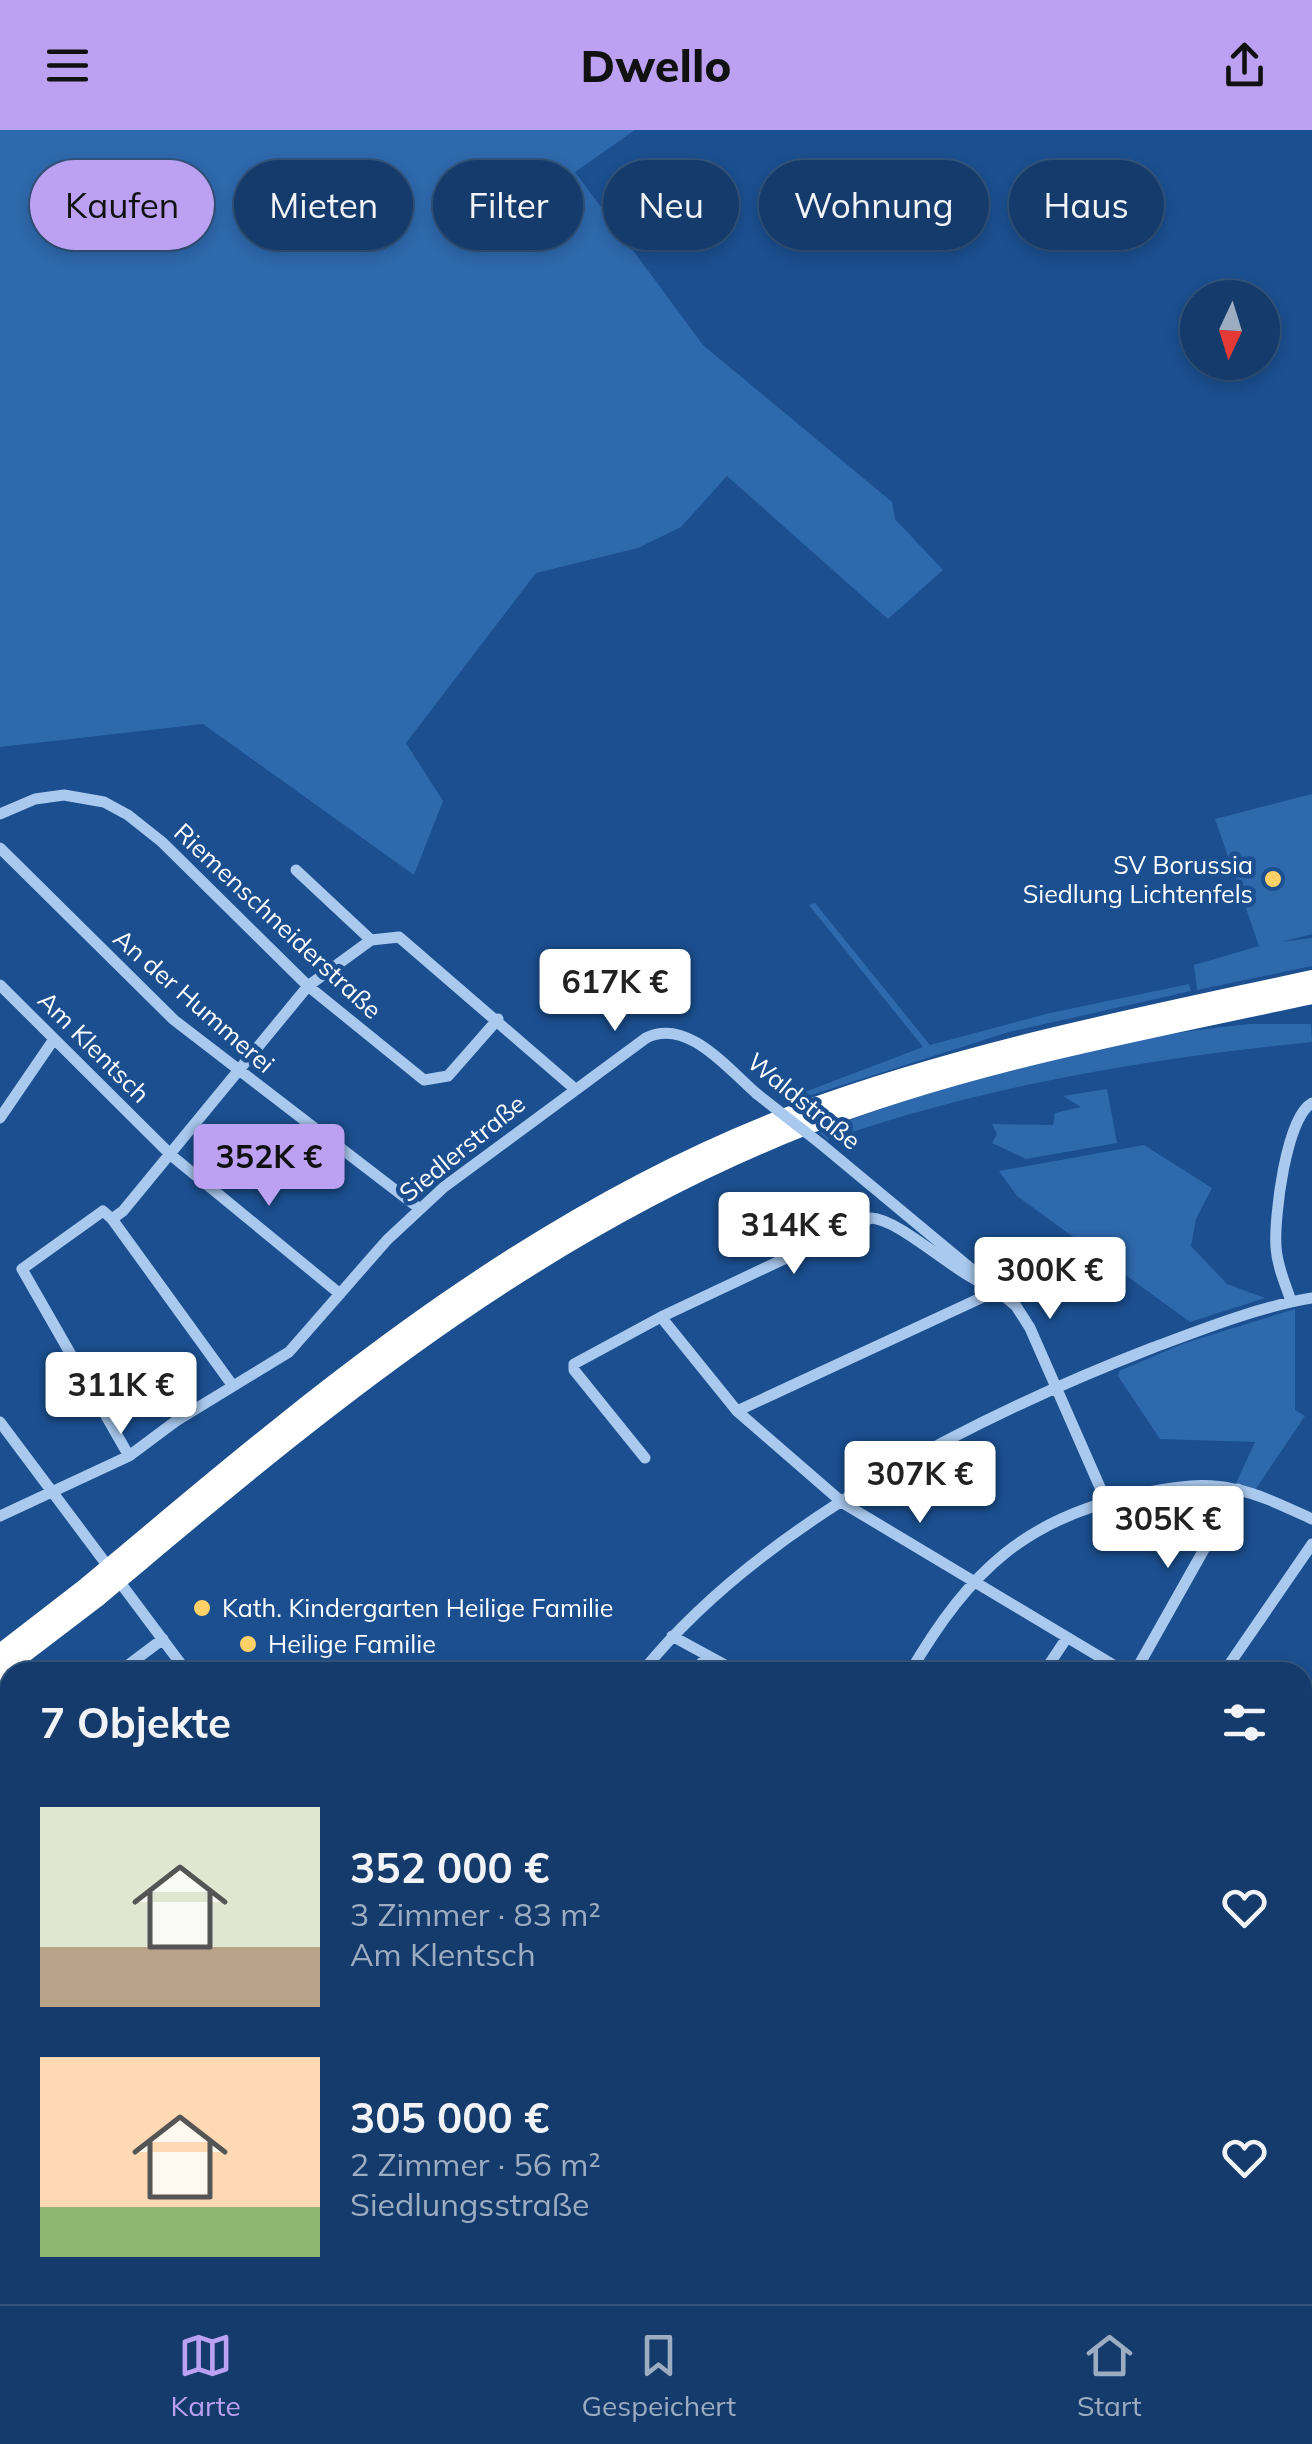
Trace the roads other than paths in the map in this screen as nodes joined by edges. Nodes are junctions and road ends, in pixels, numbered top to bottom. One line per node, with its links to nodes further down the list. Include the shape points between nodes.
1 (0, 814): 7 (street, Riemenschneiderstraße, via 64,795 115,808 162,842)
2 (0, 848): 12 (street, An der Hummerei, via 164,1010)
3 (296, 870): 4 (street)
4 (371, 940): 7 (street); 9 (street, via 392,935 408,942)
5 (1312, 980): 37 (highway, via 959,1059 796,1114 668,1172 511,1256 394,1336)
6 (0, 986): 11 (street, Am Klentsch)
7 (308, 986): 9 (street, Riemenschneiderstraße, via 424,1080 448,1076); 12 (street)
8 (1312, 995): 37 (highway, via 1072,1046 913,1089 729,1160 592,1228 462,1308)
9 (498, 1019): 13 (street)
10 (672, 1032): 13 (street, Siedlerstraße, via 646,1038); 19 (street, Waldstraße, bridge, via 692,1040)
11 (54, 1039): 15 (street); 16 (street, Am Klentsch)
12 (240, 1074): 16 (street); 17 (street, An der Hummerei)
13 (575, 1089): 17 (street, Siedlerstraße)
14 (1312, 1103): 22 (street, via 1298,1116 1276,1221 1278,1265)
15 (1, 1116)
16 (172, 1156): 18 (street); 20 (street, Am Klentsch)
17 (420, 1209): 20 (street, Siedlerstraße)
18 (108, 1215): 24 (street); 28 (street, via 22,1269)
19 (998, 1290): 23 (street, via 972,1282 894,1226 872,1218); 25 (street, Waldstraße, via 1025,1318); 26 (street)
20 (340, 1294): 24 (street, Siedlerstraße, via 289,1352)
21 (1312, 1298): 22 (street)
22 (1291, 1301): 25 (street)
23 (661, 1317): 26 (street); 29 (street, via 574,1364)
24 (233, 1386): 28 (street, Siedlerstraße)
25 (1057, 1387): 32 (street, Waldstraße); 33 (street, via 957,1435)
26 (736, 1411): 33 (street)
27 (0, 1422): 31 (street)
28 (129, 1456): 31 (street, Siedlerstraße)
29 (645, 1458)
30 (1238, 1489): 32 (street, via 1195,1486); 35 (street); 54 (street)
31 (55, 1492): 34 (street, Siedlerstraße); 41 (street)
32 (1106, 1501): 38 (street, via 1023,1537)
33 (843, 1503): 38 (street); 40 (street, via 710,1599)
34 (0, 1516)
35 (1312, 1519)
36 (1312, 1544): 55 (street)
37 (135, 1556): 39 (highway, bridge)
38 (975, 1584): 42 (street); 51 (street)
39 (92, 1591): 43 (highway); 45 (highway)
40 (672, 1636): 44 (street); 48 (street)
41 (163, 1639): 46 (street); 47 (street)
42 (1066, 1639): 52 (street); 53 (street)
43 (0, 1653)
44 (708, 1656): 49 (street); 50 (street)
45 (11, 1662)
46 (132, 1662)
47 (180, 1662)
48 (650, 1662)
49 (702, 1662)
50 (719, 1662)
51 (916, 1662)
52 (1051, 1662)
53 (1107, 1662)
54 (1140, 1662)
55 (1231, 1662)

